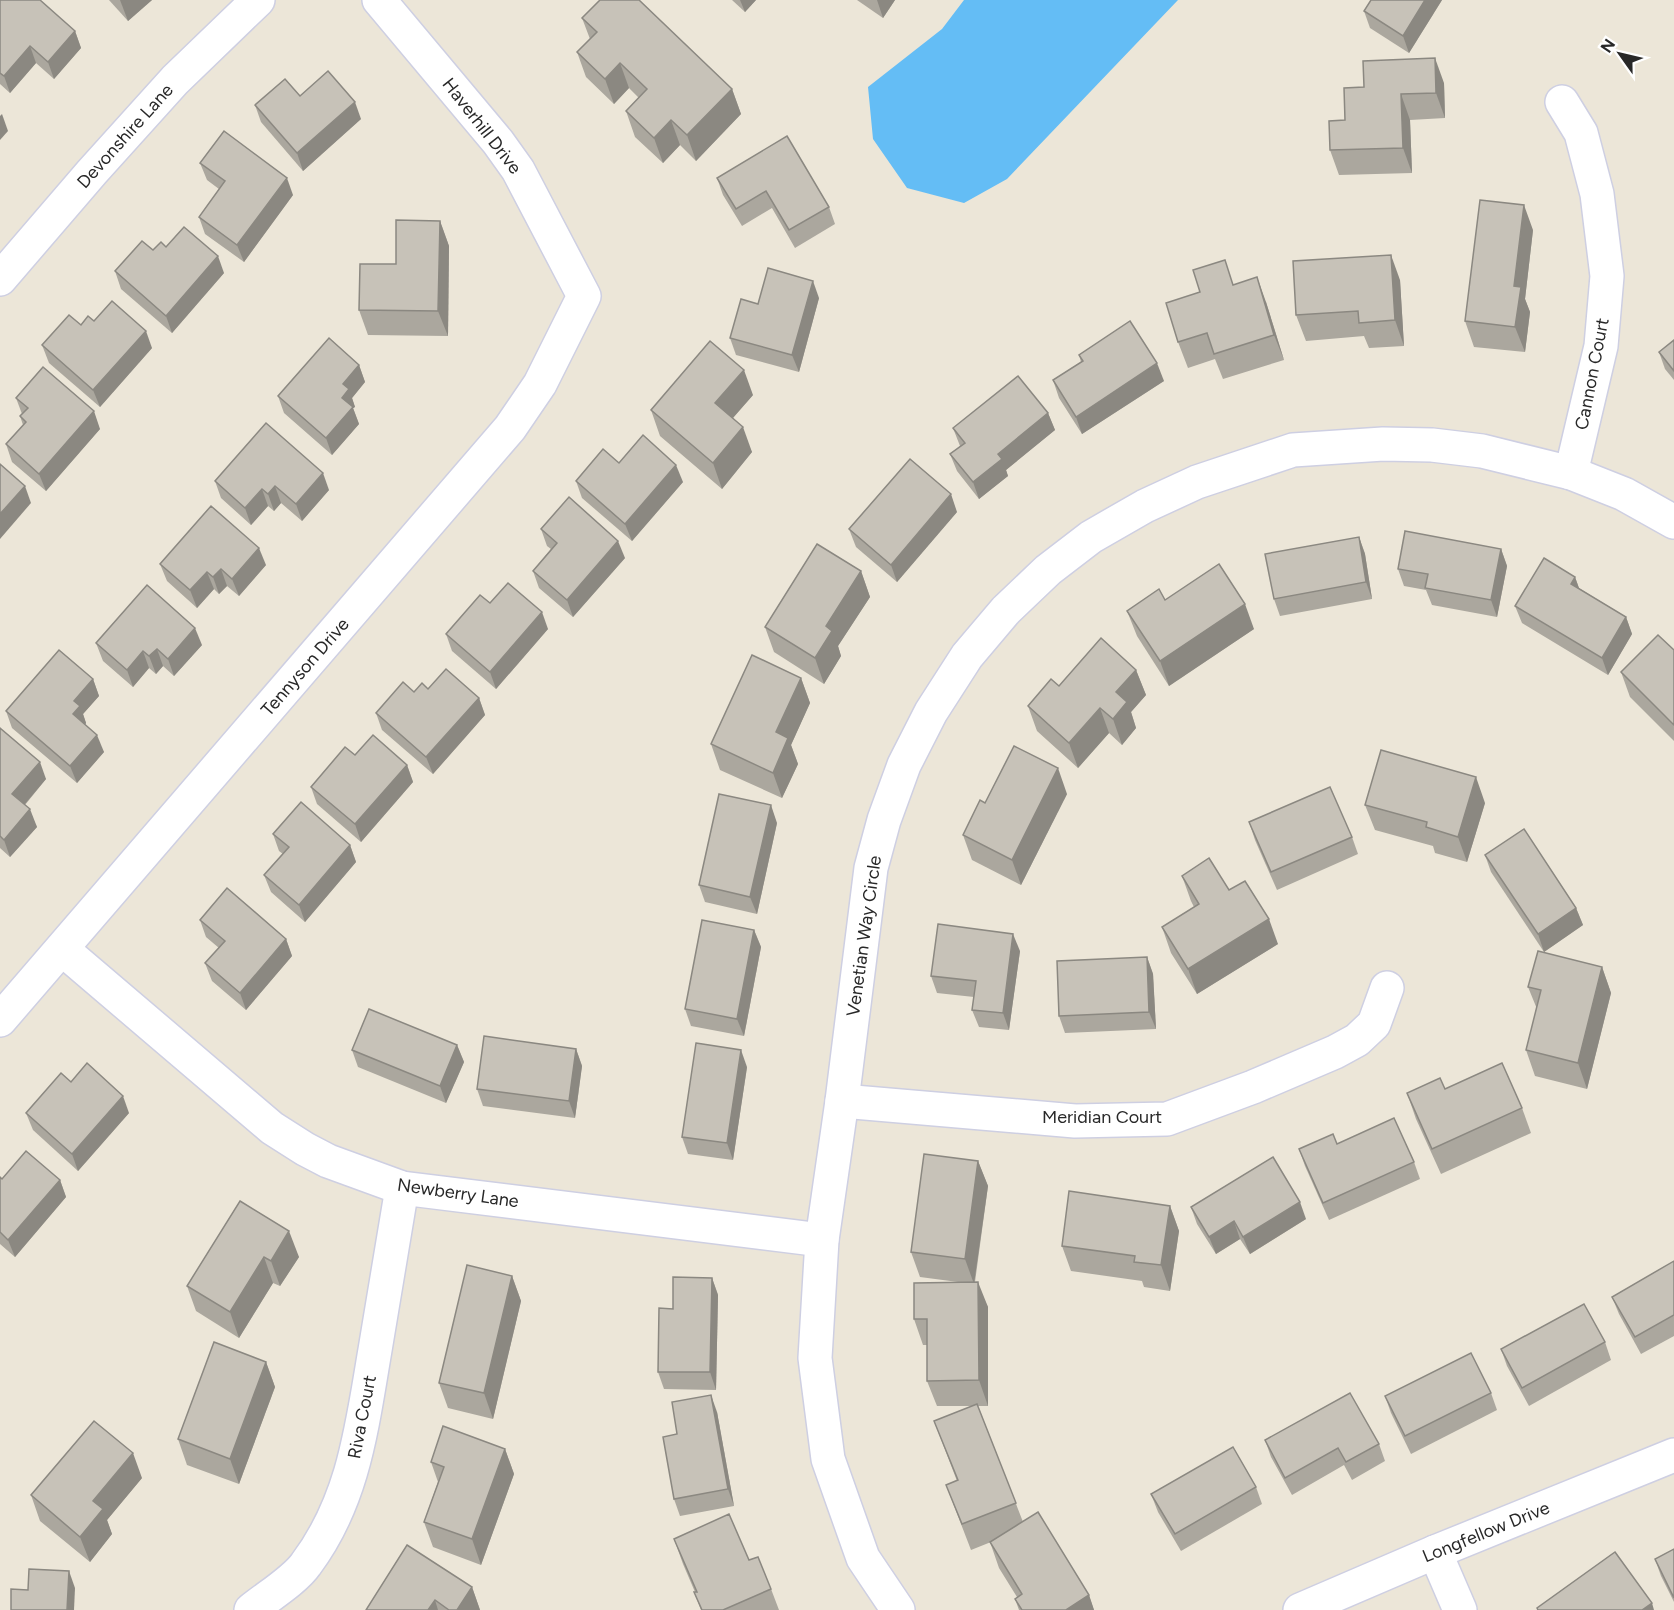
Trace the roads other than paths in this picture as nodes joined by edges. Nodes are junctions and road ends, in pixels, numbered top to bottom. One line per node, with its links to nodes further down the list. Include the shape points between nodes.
1 (258, 0): 4 (street, Devonshire Lane, via 175,80)
2 (379, 0): 5 (street, Haverhill Drive, via 505,151)
3 (1562, 102): 6 (street, Cannon Court, via 1581,133 1594,184 1607,276 1601,346)
4 (0, 279)
5 (584, 296): 8 (street, Tennyson Drive, via 540,384 510,428)
6 (1571, 472): 7 (street, Venetian Way Circle, via 1624,494); 11 (street, Venetian Way Circle, via 1482,451 1432,445 1293,450 1197,482 1145,506 1091,537 1048,570 1006,610 967,656 930,712 904,765 871,868)
7 (1674, 522)
8 (62, 949): 10 (street, Tennyson Drive); 12 (street, Newberry Lane, via 272,1128 328,1161)
9 (1388, 988): 11 (street, Meridian Court, via 1374,1024 1357,1040 1253,1087 1167,1119 1075,1121)
10 (0, 1020)
11 (842, 1101): 13 (street, Venetian Way Circle)
12 (402, 1188): 13 (street, Newberry Lane); 16 (street, Riva Court, via 363,1423 350,1478 339,1507 305,1566)
13 (822, 1240): 17 (street, Venetian Way Circle, via 815,1358 828,1459 863,1558)
14 (1674, 1455): 15 (street, Longfellow Drive)
15 (1435, 1552): 18 (street, Longfellow Drive); 19 (street)
16 (250, 1610)
17 (897, 1610)
18 (1300, 1610)
19 (1460, 1610)

